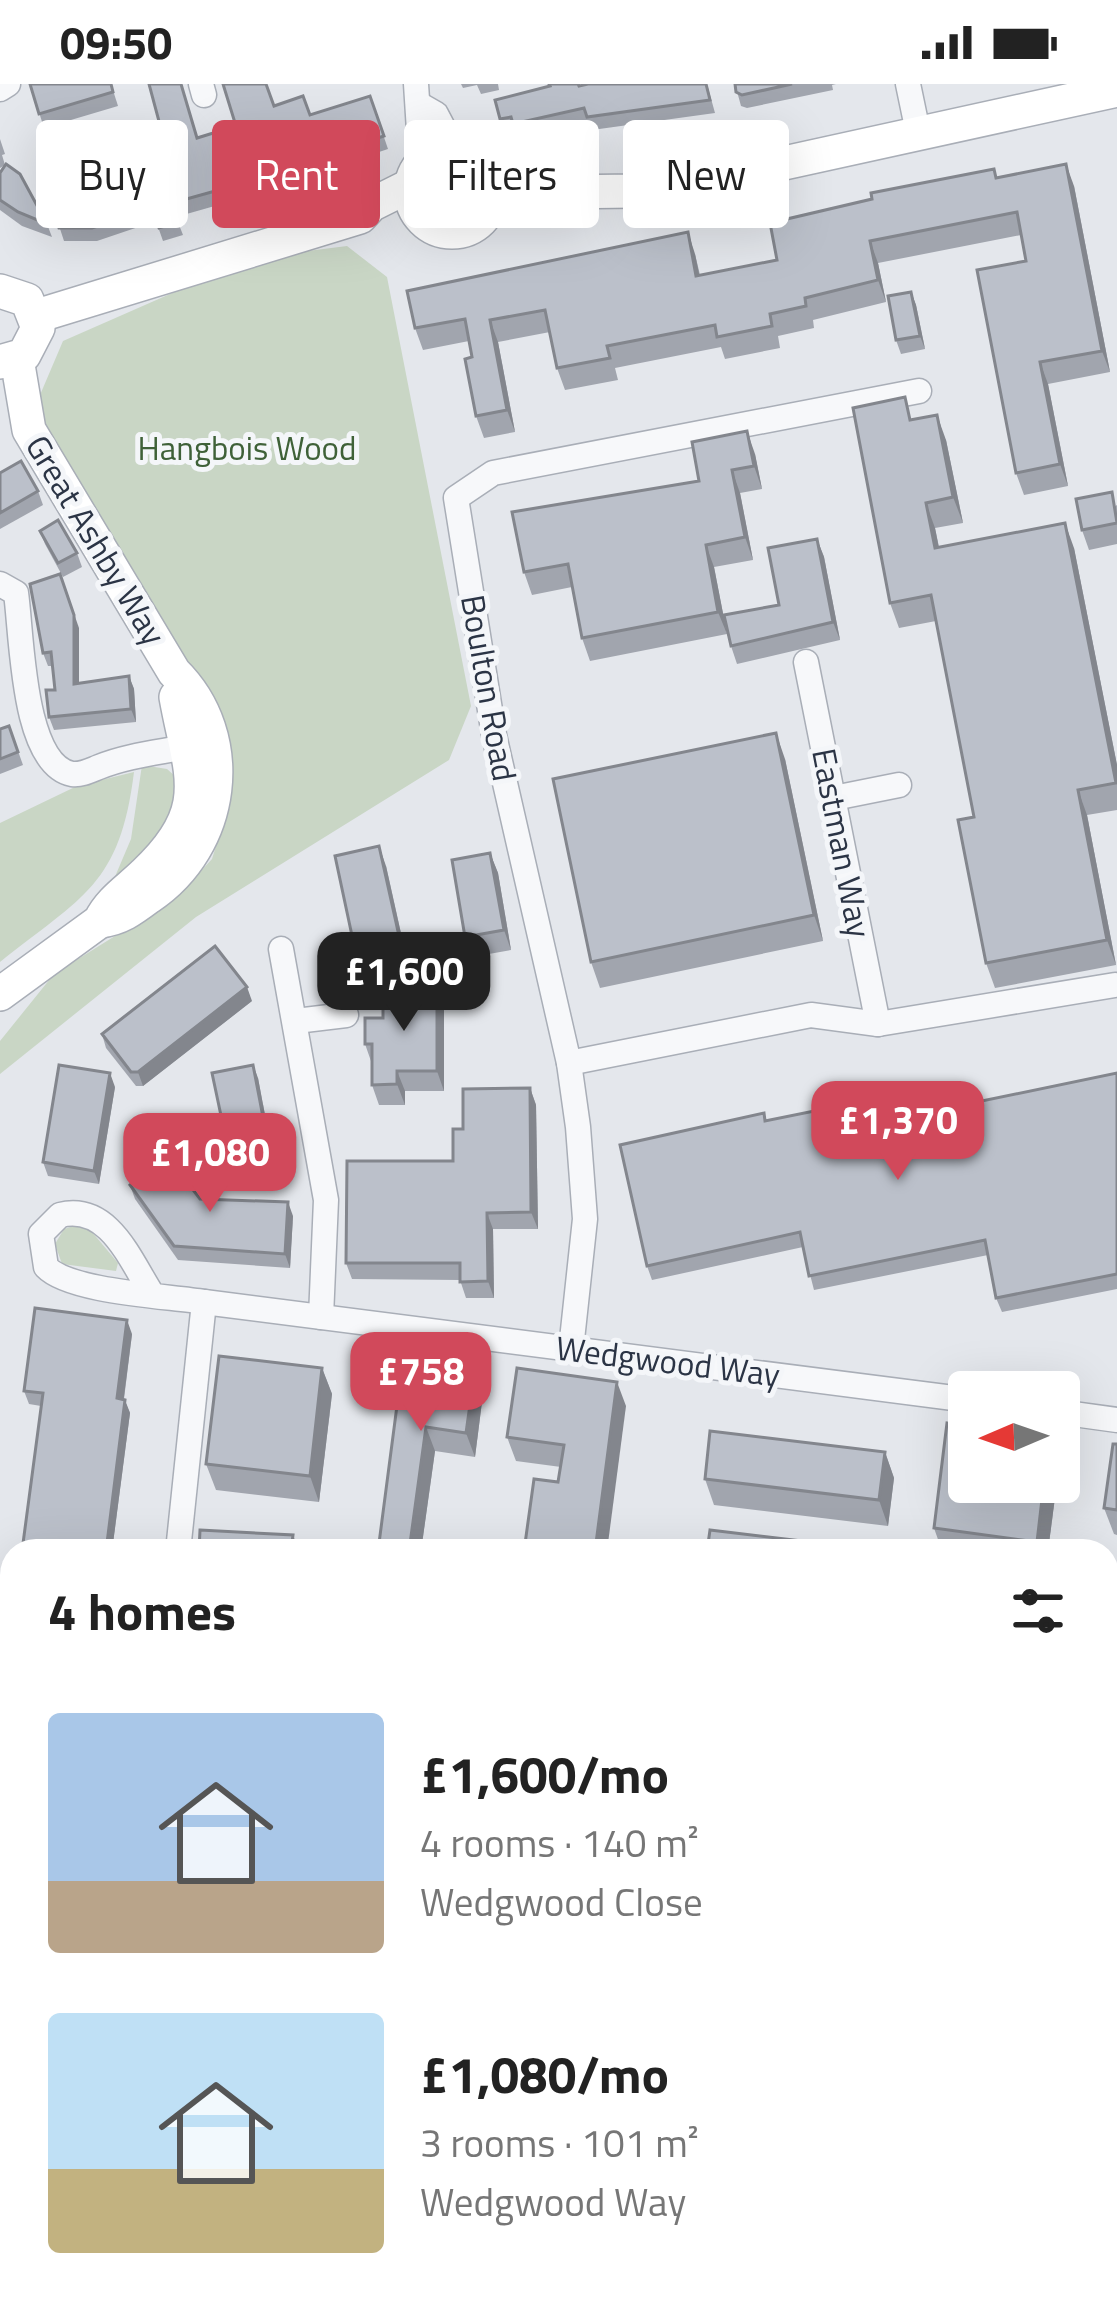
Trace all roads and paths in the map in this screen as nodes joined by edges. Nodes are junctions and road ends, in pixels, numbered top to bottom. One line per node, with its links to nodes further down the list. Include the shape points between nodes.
1 (8, 84): 3 (street)
2 (908, 84): 7 (street)
3 (0, 89)
4 (1117, 90): 7 (street)
5 (419, 95): 6 (street)
6 (439, 120)
7 (918, 132): 8 (street, via 702,181)
8 (599, 191)
9 (324, 228): 11 (street)
10 (0, 291): 11 (street, via 27,300)
11 (37, 316): 12 (street, via 35,340)
12 (6, 365): 16 (street, Great Ashby Way, via 28,430 174,672)
13 (919, 391): 25 (street, Boulton Road, via 493,473 456,498 494,735)
14 (17, 586): 16 (street, via 32,722 56,767 82,774)
15 (806, 662): 18 (street, Eastman Way)
16 (202, 743): 21 (street, Great Ashby Way, via 176,838 100,921)
17 (899, 785): 18 (street)
18 (834, 798): 24 (street, Eastman Way)
19 (281, 949): 23 (street)
20 (1115, 985): 24 (street)
21 (0, 994)
22 (346, 1015): 23 (street)
23 (296, 1022): 28 (street, via 326,1201)
24 (878, 1024): 25 (street, via 811,1015)
25 (569, 1063): 29 (street, Boulton Road, via 585,1220)
26 (152, 1294): 26 (street, Wedgwood Way, via 58,1278 42,1256 41,1234 60,1215 94,1216); 27 (street, Wedgwood Way)
27 (204, 1302): 28 (street, Wedgwood Way); 33 (street)
28 (321, 1317): 29 (street, Wedgwood Way)
29 (572, 1349): 30 (street, Wedgwood Way)
30 (948, 1397)
31 (1080, 1415): 32 (street)
32 (1117, 1420)
33 (179, 1539)

